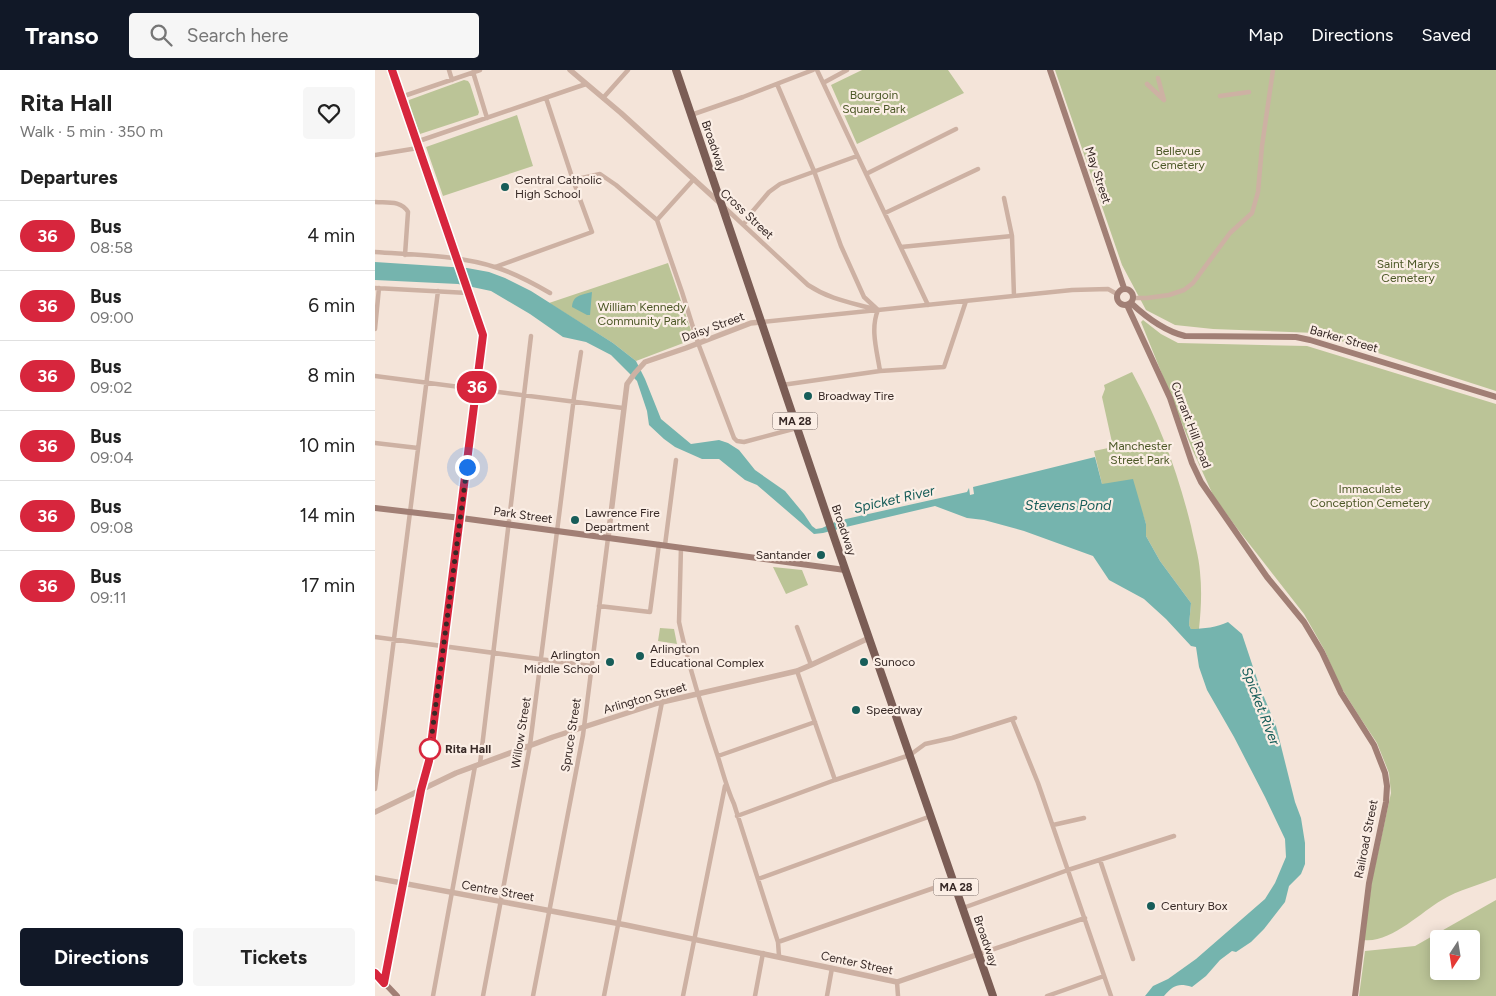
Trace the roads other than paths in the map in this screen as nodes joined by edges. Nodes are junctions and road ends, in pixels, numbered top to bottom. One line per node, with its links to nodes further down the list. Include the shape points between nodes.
1 (391, 70): 20 (street)
2 (449, 70): 13 (street)
3 (480, 70): 11 (street)
4 (569, 70): 15 (street, Cross Street)
5 (628, 70): 22 (street)
6 (676, 70): 23 (main road, Broadway / MA 28)
7 (815, 70): 14 (street); 16 (street)
8 (847, 70): 14 (street)
9 (1050, 70): 47 (main road, May Street)
10 (1273, 70): 54 (street, via 1258,192 1252,213 1230,233 1193,283 1184,290)
11 (473, 72): 13 (street); 24 (street)
12 (1158, 78): 17 (street, via 1164,100)
13 (452, 80): 20 (street)
14 (823, 83): 28 (street)
15 (586, 84): 21 (street); 22 (street, Cross Street)
16 (777, 84): 23 (street); 30 (street)
17 (1147, 84)
18 (1249, 92): 19 (street)
19 (1221, 96)
20 (401, 97): 26 (street)
21 (547, 98): 24 (street); 32 (street)
22 (603, 98): 33 (street, Cross Street)
23 (691, 115): 36 (main road, Broadway / MA 28)
24 (487, 118): 26 (street)
25 (956, 129): 31 (street)
26 (417, 145): 27 (street); 44 (street)
27 (375, 155)
28 (857, 156): 30 (street); 31 (street)
29 (978, 170): 37 (street)
30 (814, 172): 39 (street, via 780,184 769,192); 56 (street, via 841,246 865,297)
31 (866, 174): 37 (street)
32 (573, 180): 38 (street, via 600,174); 45 (street, via 592,232)
33 (694, 180): 36 (street, Cross Street); 38 (street)
34 (1004, 198): 40 (street)
35 (375, 202): 43 (street, via 398,203 407,209)
36 (721, 204): 39 (street, Cross Street); 57 (main road, Broadway / MA 28)
37 (885, 213): 41 (street)
38 (657, 220): 60 (street)
39 (744, 224): 56 (street, Cross Street, via 808,285 835,300)
40 (1011, 236): 41 (street); 52 (street)
41 (901, 247): 55 (street)
42 (375, 252): 43 (street)
43 (405, 255): 44 (street)
44 (457, 261): 45 (street); 49 (street)
45 (495, 267): 50 (street)
46 (377, 288): 48 (street); 58 (street)
47 (1124, 288): 51 (main road); 54 (main road, via 1131,290)
48 (438, 291): 49 (street); 65 (street)
49 (467, 291): 67 (street, via 483,335)
50 (550, 293)
51 (1117, 294): 52 (street, via 1101,289); 54 (main road, via 1119,302)
52 (1014, 296): 53 (street)
53 (967, 301): 55 (street); 63 (street, via 944,367)
54 (1131, 302): 69 (main road, Barker Street, via 1173,334 1310,340); 85 (main road, Currant Hill Road, via 1201,482)
55 (928, 305): 56 (street)
56 (878, 310): 57 (street); 63 (street, via 874,335)
57 (761, 322): 60 (street, Daisy Street); 66 (main road, Broadway / MA 28)
58 (375, 329)
59 (531, 336): 68 (street)
60 (698, 343): 62 (street, Daisy Street); 72 (street, via 737,442)
61 (581, 352): 70 (street, Willow Street)
62 (645, 362): 71 (street, Spruce Street, via 627,384)
63 (880, 371): 66 (street)
64 (375, 376): 65 (street)
65 (425, 384): 67 (street); 74 (street)
66 (782, 385): 72 (main road, Broadway / MA 28)
67 (476, 390): 68 (street); 78 (street)
68 (524, 396): 70 (street); 79 (street)
69 (1496, 397)
70 (574, 402): 71 (street); 80 (street, Willow Street)
71 (623, 408): 81 (street, Spruce Street)
72 (797, 428): 84 (main road, Broadway / MA 28)
73 (375, 443): 74 (street)
74 (418, 448): 77 (street)
75 (676, 460): 82 (street)
76 (375, 508): 77 (main road, Park Street)
77 (409, 512): 78 (main road, Park Street); 90 (street)
78 (461, 518): 79 (main road, Park Street); 91 (street)
79 (508, 524): 80 (main road, Park Street); 92 (street)
80 (557, 531): 81 (main road, Park Street); 93 (street, Willow Street)
81 (607, 538): 82 (main road, Park Street); 86 (street, Spruce Street)
82 (662, 545): 83 (main road, Park Street); 86 (street, via 650,612)
83 (681, 547): 84 (main road, Park Street); 97 (street, via 679,622)
84 (845, 570): 89 (main road, Broadway / MA 28)
85 (1282, 595): 150 (main road, Railroad Street, via 1322,652 1341,693 1374,745 1385,773 1386,802 1369,883)
86 (599, 606): 94 (street, Spruce Street)
87 (797, 627): 95 (street)
88 (375, 638): 90 (street)
89 (869, 638): 95 (street, Arlington Street); 102 (main road, Broadway / MA 28)
90 (394, 640): 91 (street); 107 (street)
91 (444, 646): 92 (street); 108 (street, via 429,761)
92 (493, 653): 93 (street); 104 (street)
93 (542, 660): 94 (street); 101 (street, Willow Street)
94 (591, 666): 100 (street, Spruce Street)
95 (811, 666): 96 (street, Arlington Street)
96 (797, 671): 97 (street, Arlington Street); 99 (street)
97 (697, 694): 98 (street, Arlington Street); 103 (street)
98 (662, 702): 100 (street, Arlington Street); 126 (street)
99 (815, 722): 103 (street); 105 (street)
100 (584, 727): 101 (street, Arlington Street); 124 (street, Spruce Street)
101 (531, 746): 104 (street, Arlington Street); 122 (street, Willow Street)
102 (910, 755): 105 (street); 111 (main road, Broadway / MA 28); 113 (street, via 925,744 1014,719)
103 (718, 756): 106 (street)
104 (477, 765): 108 (street, Arlington Street); 121 (street)
105 (835, 780): 110 (street)
106 (725, 785): 110 (street); 127 (street)
107 (375, 789)
108 (421, 790): 109 (street, Arlington Street); 120 (street)
109 (375, 812)
110 (737, 816): 118 (street)
111 (931, 816): 118 (street); 119 (main road, Broadway / MA 28)
112 (1084, 818): 113 (street)
113 (1053, 825): 116 (street)
114 (1174, 836): 115 (street)
115 (1100, 860): 116 (street); 132 (street)
116 (1068, 870): 123 (street); 125 (street)
117 (375, 878): 120 (street, Centre Street)
118 (758, 879): 128 (street)
119 (953, 881): 123 (main road, Broadway / MA 28); 128 (street)
120 (403, 884): 121 (street, Centre Street); 137 (street)
121 (452, 893): 122 (street, Centre Street); 139 (street)
122 (501, 902): 124 (street, Centre Street); 140 (street, Willow Street)
123 (963, 908): 130 (main road, Broadway / MA 28)
124 (550, 911): 126 (street, Centre Street); 141 (street, Spruce Street)
125 (1085, 918): 130 (street, Center Street); 135 (street)
126 (618, 924): 127 (street, Center Street); 142 (street)
127 (694, 939): 129 (street, Center Street); 143 (street)
128 (778, 942): 131 (street)
129 (763, 953): 131 (street, Center Street); 144 (street)
130 (979, 954): 136 (street, Center Street); 147 (main road, Broadway / MA 28)
131 (779, 956): 133 (street, Center Street)
132 (1133, 959)
133 (832, 968): 136 (street, Center Street); 145 (street)
134 (375, 973): 137 (main road)
135 (1104, 976): 148 (street); 149 (street)
136 (897, 982): 146 (street)
137 (384, 983): 138 (main road)
138 (397, 996)
139 (433, 996)
140 (483, 996)
141 (533, 996)
142 (604, 996)
143 (683, 996)
144 (755, 996)
145 (827, 996)
146 (898, 996)
147 (993, 996)
148 (1047, 996)
149 (1111, 996)
150 (1355, 996)

